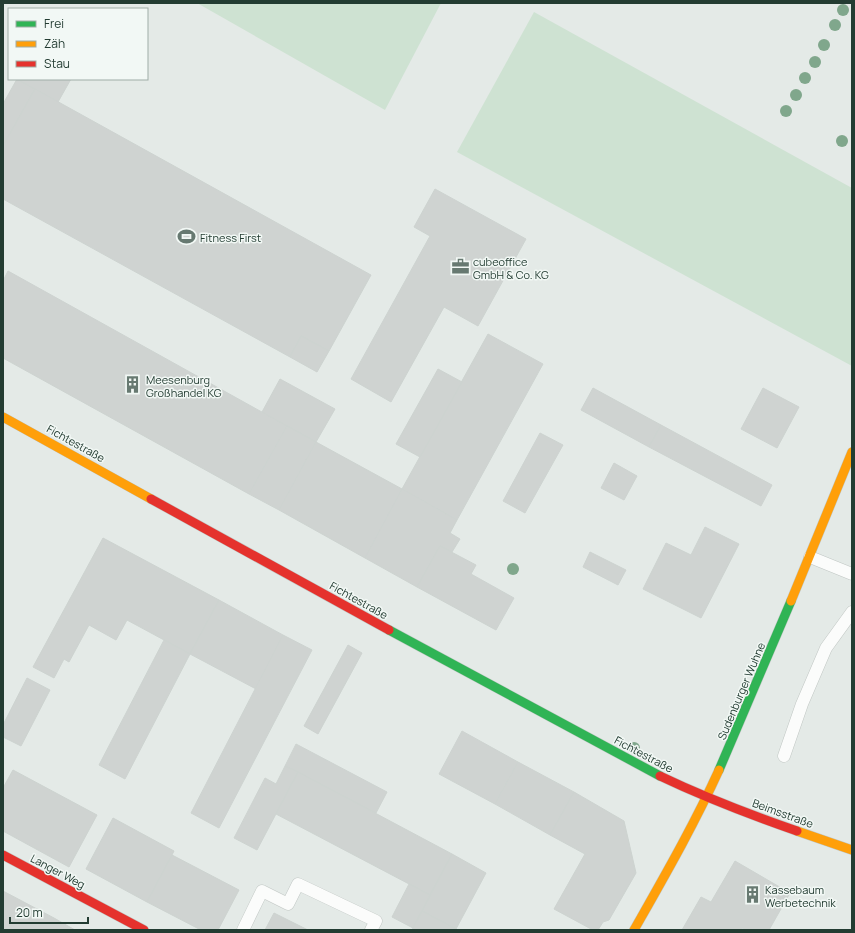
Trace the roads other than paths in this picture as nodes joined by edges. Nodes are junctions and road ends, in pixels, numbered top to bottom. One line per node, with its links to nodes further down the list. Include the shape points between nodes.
1 (3, 416): 7 (street, Fichtestraße, via 650,772)
2 (852, 452): 3 (street, Sudenburger Wuhne)
3 (810, 557): 4 (lane); 7 (street, Sudenburger Wuhne)
4 (852, 574)
5 (852, 612): 6 (lane, via 826,648 802,704)
6 (784, 756)
7 (707, 797): 8 (street, Beimsstraße); 13 (street, Sudenburger Wuhne)
8 (852, 850)
9 (3, 855): 10 (street, Langer Weg)
10 (144, 930)
11 (243, 930): 12 (lane, via 262,891 288,904 298,884 376,921)
12 (371, 930)
13 (634, 930)

